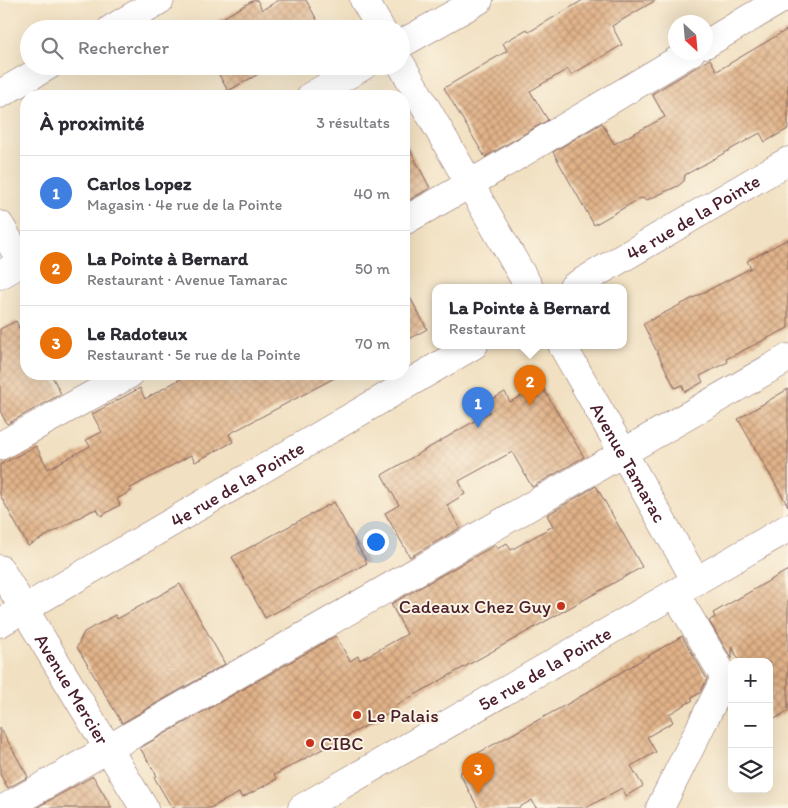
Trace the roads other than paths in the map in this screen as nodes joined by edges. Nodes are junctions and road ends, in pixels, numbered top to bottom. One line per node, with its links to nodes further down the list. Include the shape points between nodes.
1 (160, 0): 5 (street)
2 (364, 0): 6 (street)
3 (478, 0): 7 (street)
4 (780, 0): 8 (street)
5 (126, 20)
6 (376, 20)
7 (410, 39)
8 (713, 40)
9 (679, 60): 16 (street)
10 (33, 75): 14 (street)
11 (347, 75): 13 (street)
12 (407, 75): 16 (street)
13 (321, 90)
14 (0, 94)
15 (788, 161): 21 (street, 4e rue de la Pointe)
16 (470, 184): 17 (street); 20 (street)
17 (410, 218)
18 (0, 225): 19 (street)
19 (16, 266)
20 (527, 284)
21 (578, 284)
22 (467, 349): 31 (street, 4e rue de la Pointe)
23 (564, 349): 27 (street, Avenue Tamarac)
24 (788, 358): 27 (street)
25 (119, 380): 26 (street)
26 (0, 446)
27 (623, 452): 30 (street, Avenue Tamarac); 33 (street)
28 (788, 528): 30 (street, 5e rue de la Pointe)
29 (0, 569): 31 (street, Avenue Mercier)
30 (686, 587): 34 (street, 5e rue de la Pointe); 38 (street, Avenue Tamarac, via 725,678)
31 (24, 609): 32 (street, 4e rue de la Pointe); 33 (street, Avenue Mercier)
32 (0, 623)
33 (108, 749): 35 (street); 36 (street, Avenue Mercier)
34 (338, 799): 37 (street, 5e rue de la Pointe)
35 (5, 808)
36 (144, 808)
37 (302, 808)
38 (660, 808)

